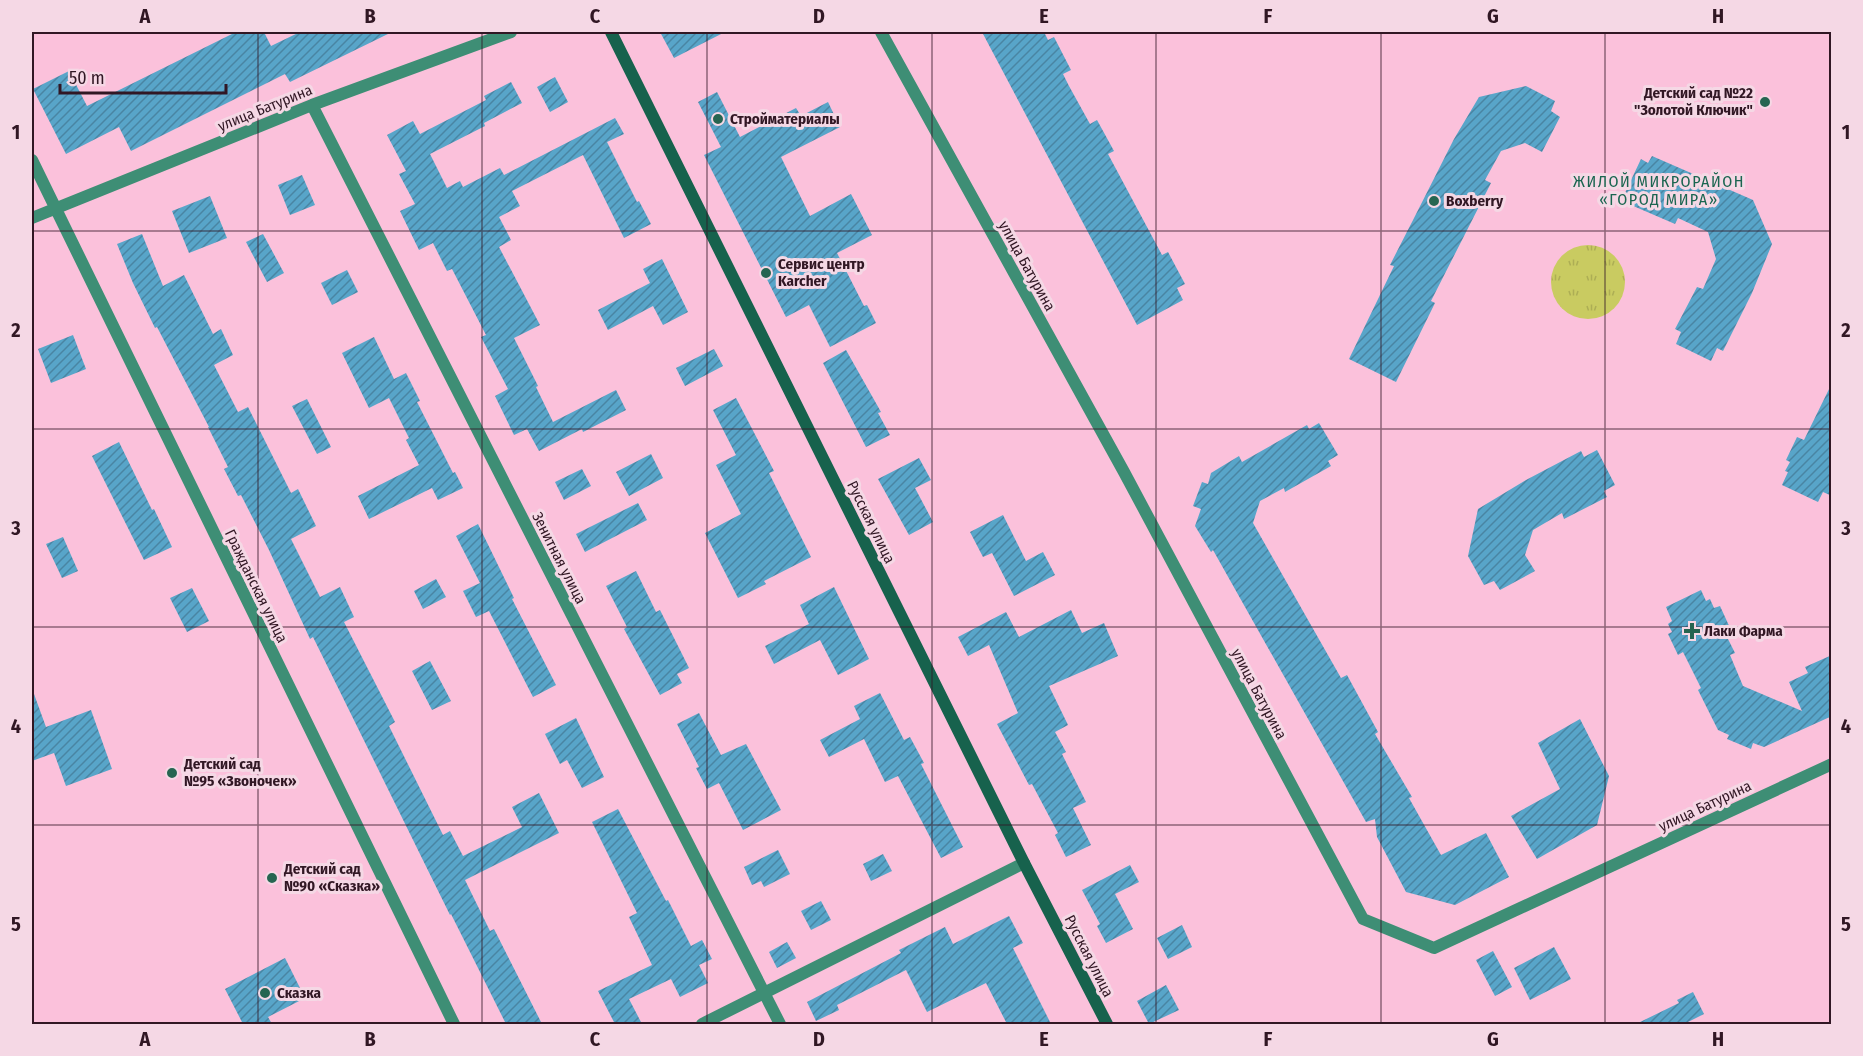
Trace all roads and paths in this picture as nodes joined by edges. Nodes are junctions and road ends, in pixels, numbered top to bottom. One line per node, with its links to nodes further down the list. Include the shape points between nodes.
1 (511, 32): 4 (street, улица Батурина)
2 (611, 32): 9 (main road, Русская улица)
3 (881, 32): 8 (street, улица Батурина, via 1124,472 1363,919 1434,948)
4 (312, 105): 6 (street, улица Батурина); 10 (street, Зенитная улица)
5 (32, 160): 6 (street, Гражданская улица)
6 (54, 209): 7 (street, улица Батурина); 11 (street, Гражданская улица)
7 (32, 218)
8 (1832, 764)
9 (1024, 863): 10 (street); 14 (main road, Русская улица)
10 (765, 995): 12 (street); 13 (street, Зенитная улица)
11 (454, 1024)
12 (702, 1024)
13 (780, 1024)
14 (1107, 1024)

